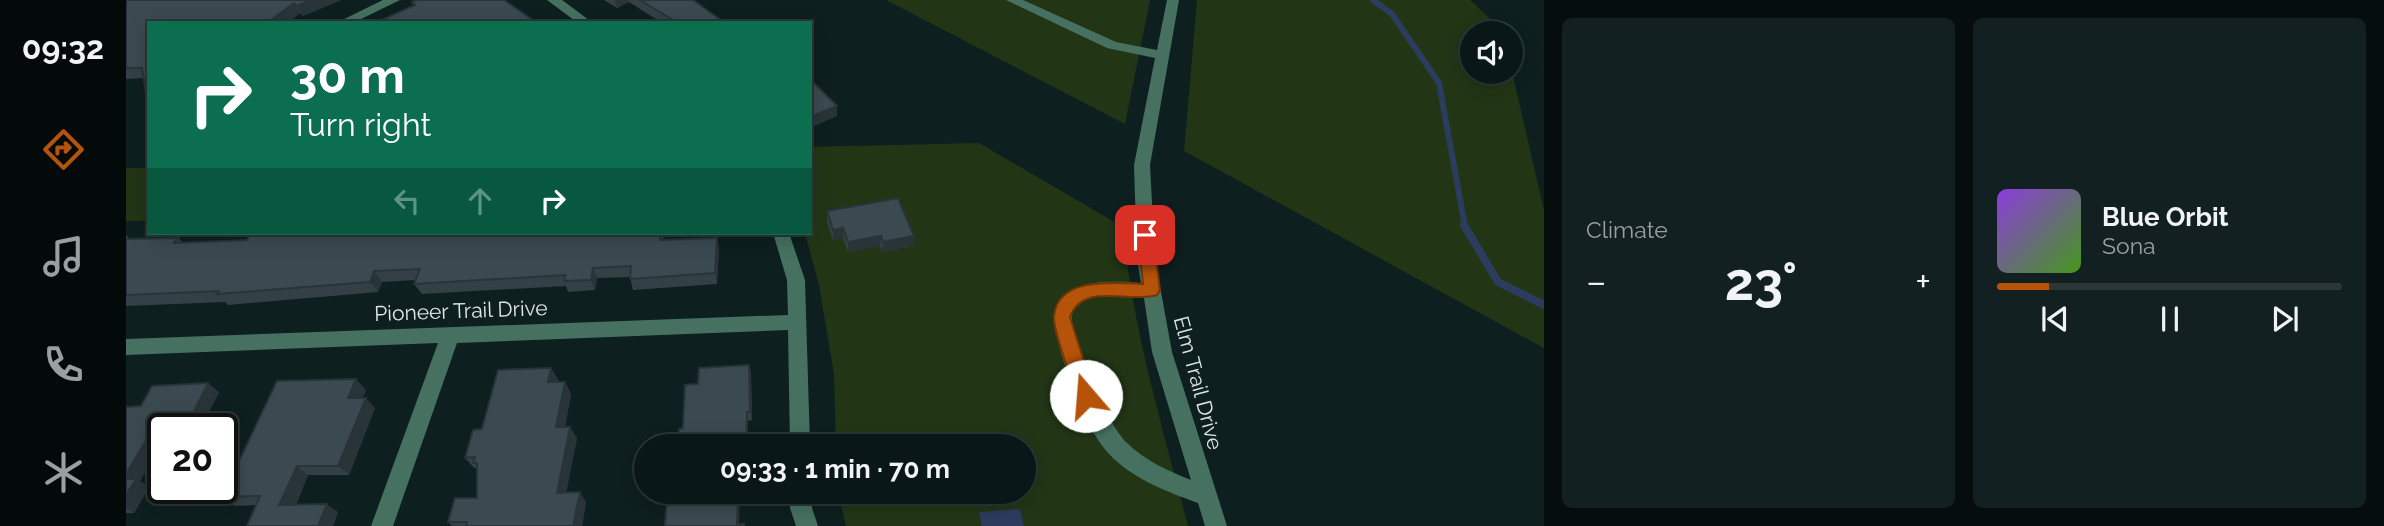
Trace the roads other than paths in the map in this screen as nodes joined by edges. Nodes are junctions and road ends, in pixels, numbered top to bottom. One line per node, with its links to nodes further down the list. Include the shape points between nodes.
1 (394, 0): 6 (street)
2 (553, 0): 7 (street)
3 (1012, 0): 5 (street)
4 (1173, 0): 8 (street, Elm Trail Drive)
5 (1033, 4): 8 (street, via 1112,45)
6 (347, 21)
7 (584, 21)
8 (1163, 56): 10 (street, Elm Trail Drive, via 1142,165 1146,259)
9 (782, 235): 11 (street, via 796,279)
10 (1152, 290): 15 (street, Elm Trail Drive, via 1162,352); 15 (street, via 1082,293 1067,303 1062,317 1086,396 1110,441 1162,479)
11 (797, 323): 12 (street, Pioneer Trail Drive); 14 (street)
12 (451, 334): 13 (street, Pioneer Trail Drive); 17 (street)
13 (126, 347)
14 (800, 434)
15 (1206, 496): 19 (street, Elm Trail Drive)
16 (802, 504): 18 (street)
17 (382, 526)
18 (807, 526)
19 (1216, 526)

